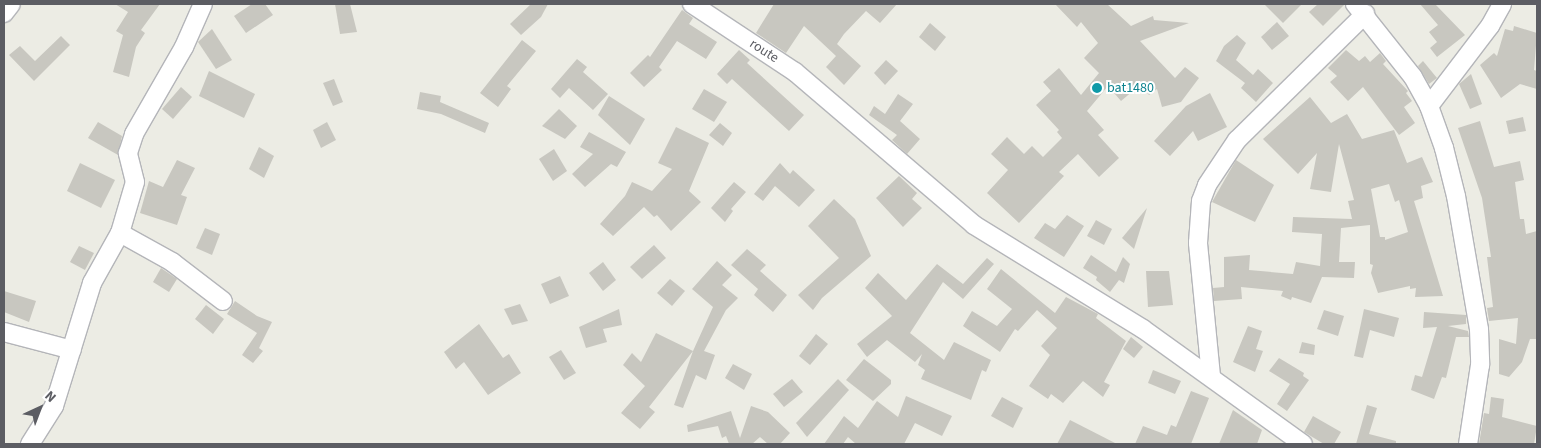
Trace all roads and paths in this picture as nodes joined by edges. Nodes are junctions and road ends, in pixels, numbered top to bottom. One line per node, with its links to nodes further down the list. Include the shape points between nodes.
1 (11, 4): 6 (street)
2 (203, 4): 8 (street, via 184,47 134,134 128,153 135,182)
3 (692, 4): 12 (street, route, via 795,72 974,225 1144,329)
4 (1502, 4): 7 (street, via 1490,26)
5 (1360, 9): 7 (street, via 1414,77); 12 (street, via 1237,140 1207,185 1201,201 1198,243)
6 (4, 13)
7 (1429, 106): 15 (street, via 1456,196 1479,329 1480,365)
8 (120, 233): 9 (street, via 172,262); 11 (street, via 92,283)
9 (223, 301)
10 (4, 332): 11 (street)
11 (72, 350): 13 (street, via 54,406)
12 (1211, 376): 14 (street, route)
13 (30, 444)
14 (1303, 444)
15 (1468, 444)

